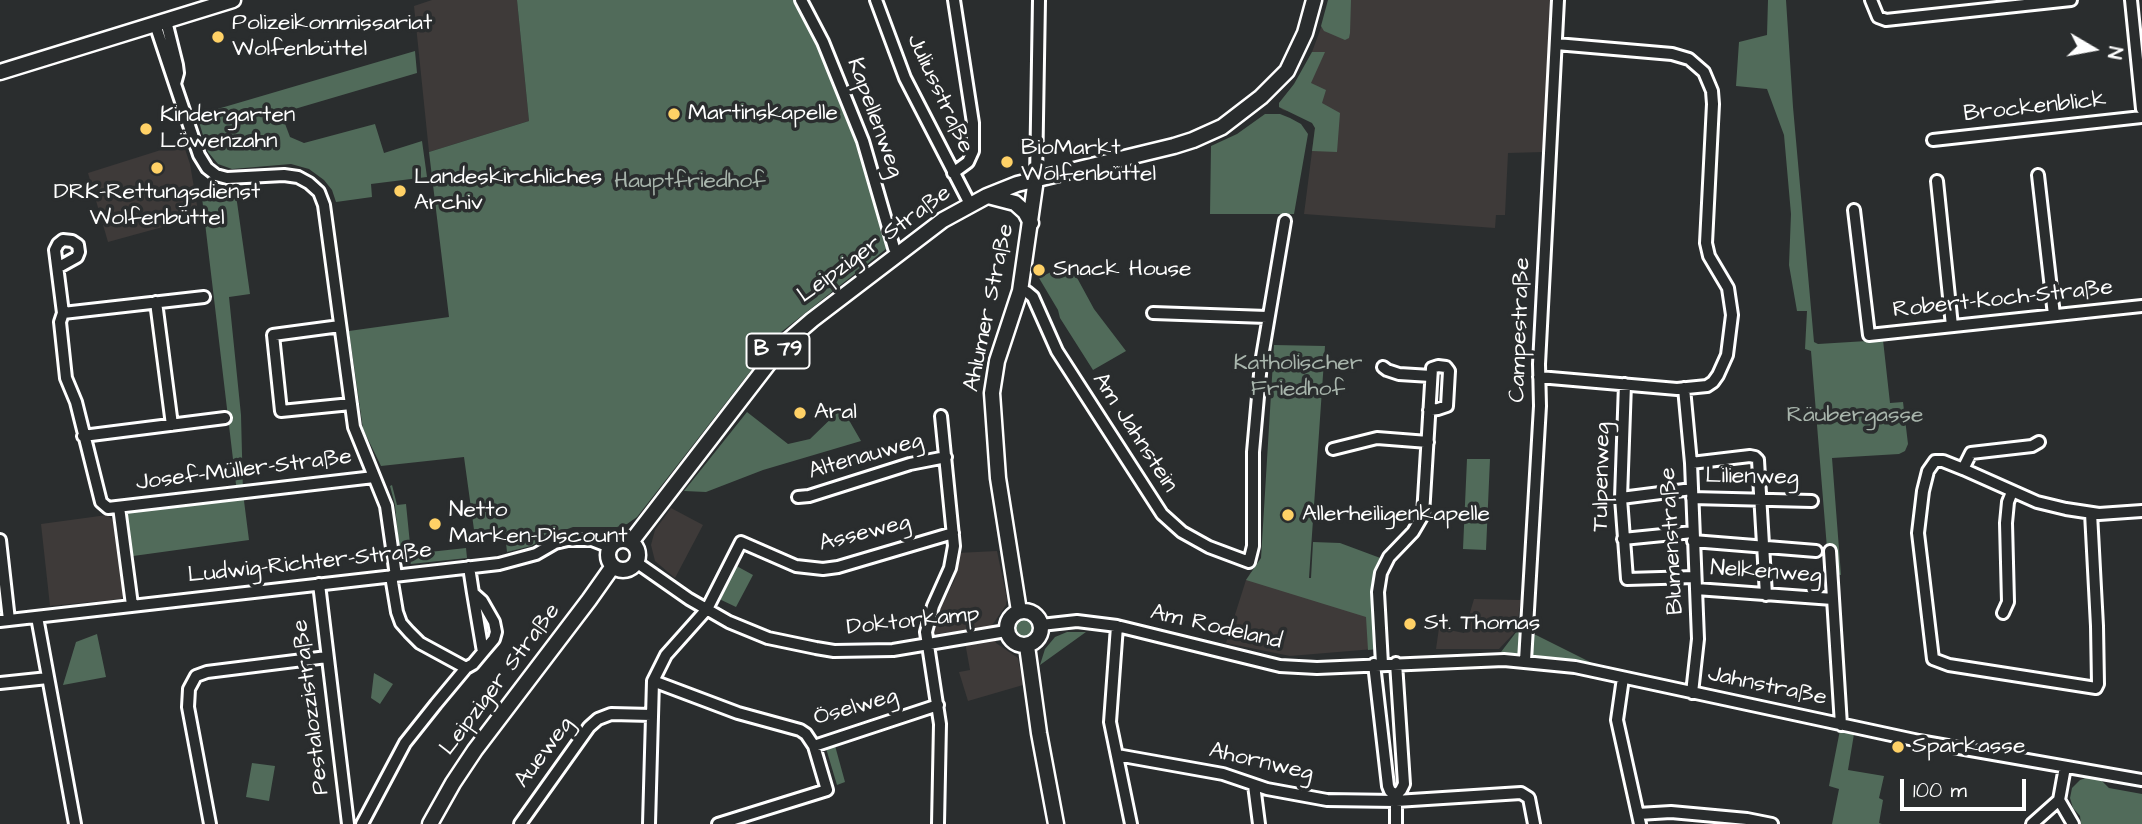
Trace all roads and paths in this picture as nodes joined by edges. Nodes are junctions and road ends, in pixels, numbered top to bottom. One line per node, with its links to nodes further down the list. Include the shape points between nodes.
1 (233, 0): 11 (main road)
2 (801, 0): 26 (street, Kapellenweg, via 823,41 863,141)
3 (876, 0): 17 (street, Juliusstraße, via 905,78)
4 (954, 0): 17 (street, via 973,151 968,162)
5 (1039, 0): 19 (street)
6 (1314, 0): 19 (main road, B 79, via 1287,71 1222,127 1140,155)
7 (1558, 0): 12 (street, Campestraße)
8 (1871, 0): 9 (street, via 1878,17 1886,20)
9 (2071, 0)
10 (2131, 0): 14 (street)
11 (160, 23): 13 (main road); 36 (street, via 175,84 207,168 227,178 298,177 318,192 324,205)
12 (1556, 44): 40 (street, Campestraße); 42 (street, via 1672,54 1697,65 1709,81 1713,104 1706,243 1728,288 1731,315 1727,355 1718,375 1707,386)
13 (0, 72)
14 (2142, 109)
15 (2142, 117): 16 (street, Brockenblick)
16 (1933, 140)
17 (953, 173): 22 (street, Juliusstraße)
18 (2038, 175): 34 (street)
19 (1036, 179): 21 (main road, Leipziger Straße / B 79); 25 (main road, Ahlumer Straße)
20 (1937, 181): 37 (street)
21 (987, 195): 22 (main road, Leipziger Straße / B 79); 25 (main road, via 1015,202)
22 (970, 204): 26 (main road, Leipziger Straße / B 79)
23 (1854, 209): 37 (street, Robert-Koch-Straße, via 1869,335)
24 (1285, 221): 35 (street)
25 (1031, 223): 28 (main road, Ahlumer Straße)
26 (899, 254): 69 (main road, Leipziger Straße / B 79, via 783,345)
27 (59, 267): 32 (street, Josef-Müller-Straße)
28 (1020, 291): 35 (street, Am Jahnstein, via 1033,298 1057,351 1162,514 1209,547 1249,562 1256,407); 86 (main road, Ahlumer Straße, via 997,361 992,402 998,478)
29 (204, 297): 30 (street)
30 (156, 302): 32 (street); 47 (street)
31 (2142, 306): 34 (street, Robert-Koch-Straße)
32 (63, 313): 48 (street, Josef-Müller-Straße, via 66,378)
33 (1153, 313): 35 (street)
34 (2054, 315): 37 (street, Robert-Koch-Straße)
35 (1267, 317)
36 (340, 326): 43 (street); 43 (street, via 273,335 281,411)
37 (1952, 326)
38 (1383, 367): 39 (street, via 1399,374)
39 (1431, 376): 44 (street); 44 (street, via 1432,368 1438,366 1450,371 1447,406)
40 (1539, 377): 41 (street); 97 (street, Campestraße)
41 (1625, 384): 42 (street); 59 (street, Tulpenweg)
42 (1684, 388): 53 (street, Blumenstraße)
43 (351, 404): 55 (street, via 357,437)
44 (1429, 410): 49 (street)
45 (941, 416): 52 (street)
46 (225, 418): 47 (street)
47 (172, 425): 48 (street)
48 (83, 436): 62 (street, Josef-Müller-Straße, via 101,502 108,508)
49 (1428, 442): 51 (street, via 1377,438); 99 (street, via 1423,515 1381,573)
50 (2039, 442): 54 (street, via 1971,453)
51 (1333, 449)
52 (946, 457): 58 (street, Altenauweg); 65 (street)
53 (1691, 463): 57 (street, Blumenstraße); 60 (street, via 1755,457)
54 (1963, 469): 56 (street); 64 (street, via 1935,461 1923,491 1918,533 1933,659 1949,665 2096,688)
55 (374, 477): 62 (street, Josef-Müller-Straße); 78 (street, via 386,506)
56 (2012, 492): 64 (street); 87 (street, via 2006,523 2008,602)
57 (1692, 494): 59 (street, Lilienweg); 60 (street, Lilienweg); 66 (street, Blumenstraße)
58 (798, 497)
59 (1621, 498): 67 (street, Tulpenweg)
60 (1761, 499): 61 (street, Lilienweg); 70 (street)
61 (1812, 500)
62 (119, 507): 84 (street, Josef-Müller-Straße)
63 (2142, 511): 64 (street)
64 (2091, 513)
65 (953, 533): 85 (street, Asseweg, via 823,569 796,566 741,542); 93 (street, via 953,557 928,621)
66 (1693, 537): 67 (street); 70 (street); 79 (street, Blumenstraße)
67 (1623, 538): 77 (street, Tulpenweg)
68 (0, 540): 89 (street)
69 (631, 542): 71 (main road, via 618,541); 74 (main road)
70 (1763, 546): 72 (street); 82 (street)
71 (610, 547): 75 (main road, via 608,557); 76 (street, Ludwig-Richter-Straße, via 592,540 568,540 536,554)
72 (1816, 551)
73 (1830, 551): 83 (street)
74 (636, 562): 75 (main road, via 625,569); 85 (street, Doktorkamp)
75 (613, 566): 122 (main road, Leipziger Straße, via 475,750)
76 (469, 568): 78 (street, Ludwig-Richter-Straße); 81 (street)
77 (1625, 570): 79 (street, Nelkenweg, via 1627,579)
78 (393, 576): 80 (street, Ludwig-Richter-Straße); 100 (street, via 397,612 408,632)
79 (1696, 583): 82 (street, Nelkenweg); 105 (street, Blumenstraße, via 1698,639)
80 (319, 584): 84 (street, Ludwig-Richter-Straße); 96 (street, Pestalozzistraße)
81 (473, 593): 95 (street); 95 (street, via 482,601 496,632)
82 (1766, 595): 83 (street, Nelkenweg)
83 (1833, 599): 108 (street)
84 (132, 606): 88 (street, Ludwig-Richter-Straße)
85 (706, 609): 93 (street, Doktorkamp, via 768,638 827,650); 103 (street, Asseweg, via 666,655)
86 (1019, 611): 90 (main road, via 1031,612); 92 (main road, via 1009,619)
87 (2003, 613)
88 (37, 617): 89 (street, Ludwig-Richter-Straße); 101 (street)
89 (5, 621)
90 (1041, 625): 91 (street, Am Rodeland, via 1077,621); 94 (main road, via 1038,638)
91 (1117, 626): 99 (street, Am Rodeland, via 1280,666); 110 (street, via 1110,706)
92 (1006, 631): 93 (street, Doktorkamp); 94 (main road, via 1015,644)
93 (927, 645): 106 (street)
94 (1027, 646): 127 (main road)
95 (483, 652): 100 (street)
96 (327, 657): 119 (street, via 196,676 189,689 188,707); 120 (street, Pestalozzistraße)
97 (1525, 661): 98 (street, Jahnstraße); 102 (street, Jahnstraße)
98 (1396, 663): 99 (street, Jahnstraße); 114 (street, via 1404,784)
99 (1378, 664): 114 (street, via 1388,786)
100 (466, 668): 121 (street, via 405,743)
101 (48, 678): 104 (street); 117 (street)
102 (1623, 678): 105 (street, Jahnstraße); 116 (street, via 1617,720)
103 (653, 681): 107 (street); 109 (street, Öselweg, via 800,730)
104 (0, 683)
105 (1692, 693): 108 (street, Jahnstraße)
106 (938, 705): 109 (street, Öselweg); 126 (street)
107 (652, 715): 123 (street, Aueweg, via 611,714 598,719); 124 (street)
108 (1841, 725): 111 (street, Jahnstraße)
109 (814, 746): 125 (street, via 827,790)
110 (1117, 755): 113 (street, Ahornweg, via 1223,774); 128 (street)
111 (2065, 767): 112 (street, Jahnstraße); 115 (street)
112 (2142, 780)
113 (1254, 785): 114 (street, Ahornweg, via 1326,800); 129 (street)
114 (1396, 798): 130 (street); 131 (street, Ahornweg, via 1521,793 1529,798)
115 (2059, 800): 133 (street); 134 (street)
116 (1639, 819): 132 (street, via 1671,812)
117 (74, 823): 118 (street)
118 (61, 824)
119 (210, 824)
120 (348, 824)
121 (362, 824)
122 (429, 824)
123 (520, 824)
124 (649, 824)
125 (718, 824)
126 (939, 824)
127 (1056, 824)
128 (1131, 824)
129 (1259, 824)
130 (1396, 824)
131 (1534, 824)
132 (1772, 824)
133 (2032, 824)
134 (2073, 824)

